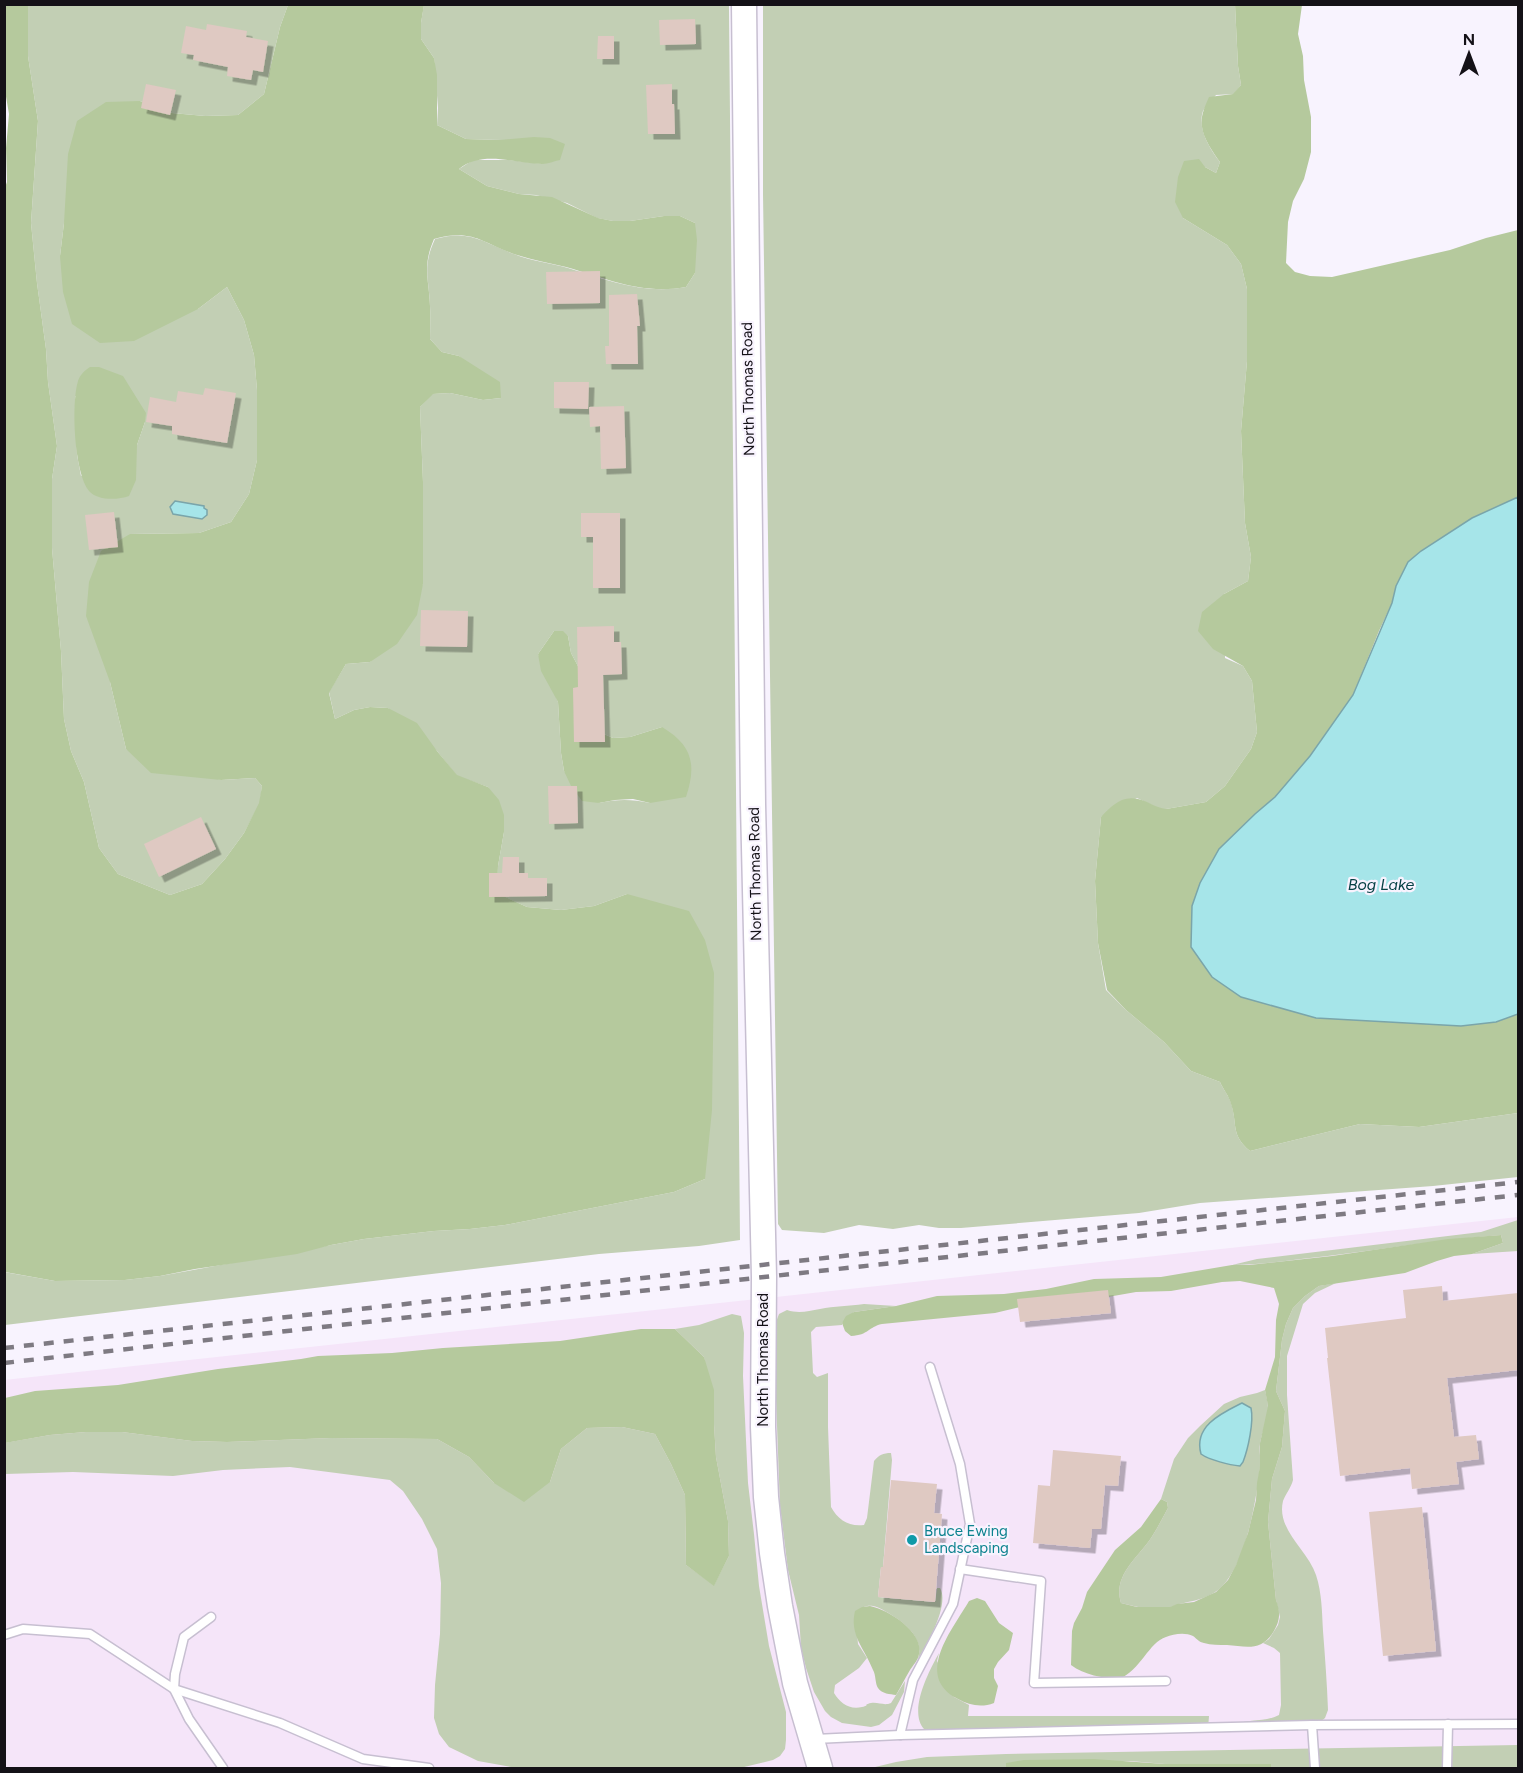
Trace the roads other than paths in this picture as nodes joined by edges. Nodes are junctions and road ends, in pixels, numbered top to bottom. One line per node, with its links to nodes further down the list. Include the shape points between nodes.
1 (744, 4): 12 (main road, North Thomas Road, via 753,804 764,1277 763,1439 767,1509 780,1606 795,1683)
2 (930, 1367): 3 (lane, via 960,1464 970,1524)
3 (960, 1569): 6 (lane, via 1041,1581 1034,1683); 11 (lane, via 953,1604 913,1680)
4 (210, 1617): 7 (lane, via 184,1637)
5 (4, 1635): 7 (lane, via 23,1629 90,1634)
6 (1166, 1681)
7 (174, 1689): 13 (lane, via 189,1719); 14 (lane, via 280,1723 363,1759)
8 (1448, 1724): 9 (lane); 10 (lane); 17 (lane)
9 (1518, 1724)
10 (1312, 1725): 11 (lane); 16 (lane)
11 (900, 1734): 12 (lane)
12 (812, 1740): 15 (main road, North Thomas Road)
13 (223, 1768)
14 (429, 1768)
15 (820, 1768)
16 (1315, 1768)
17 (1448, 1768)

